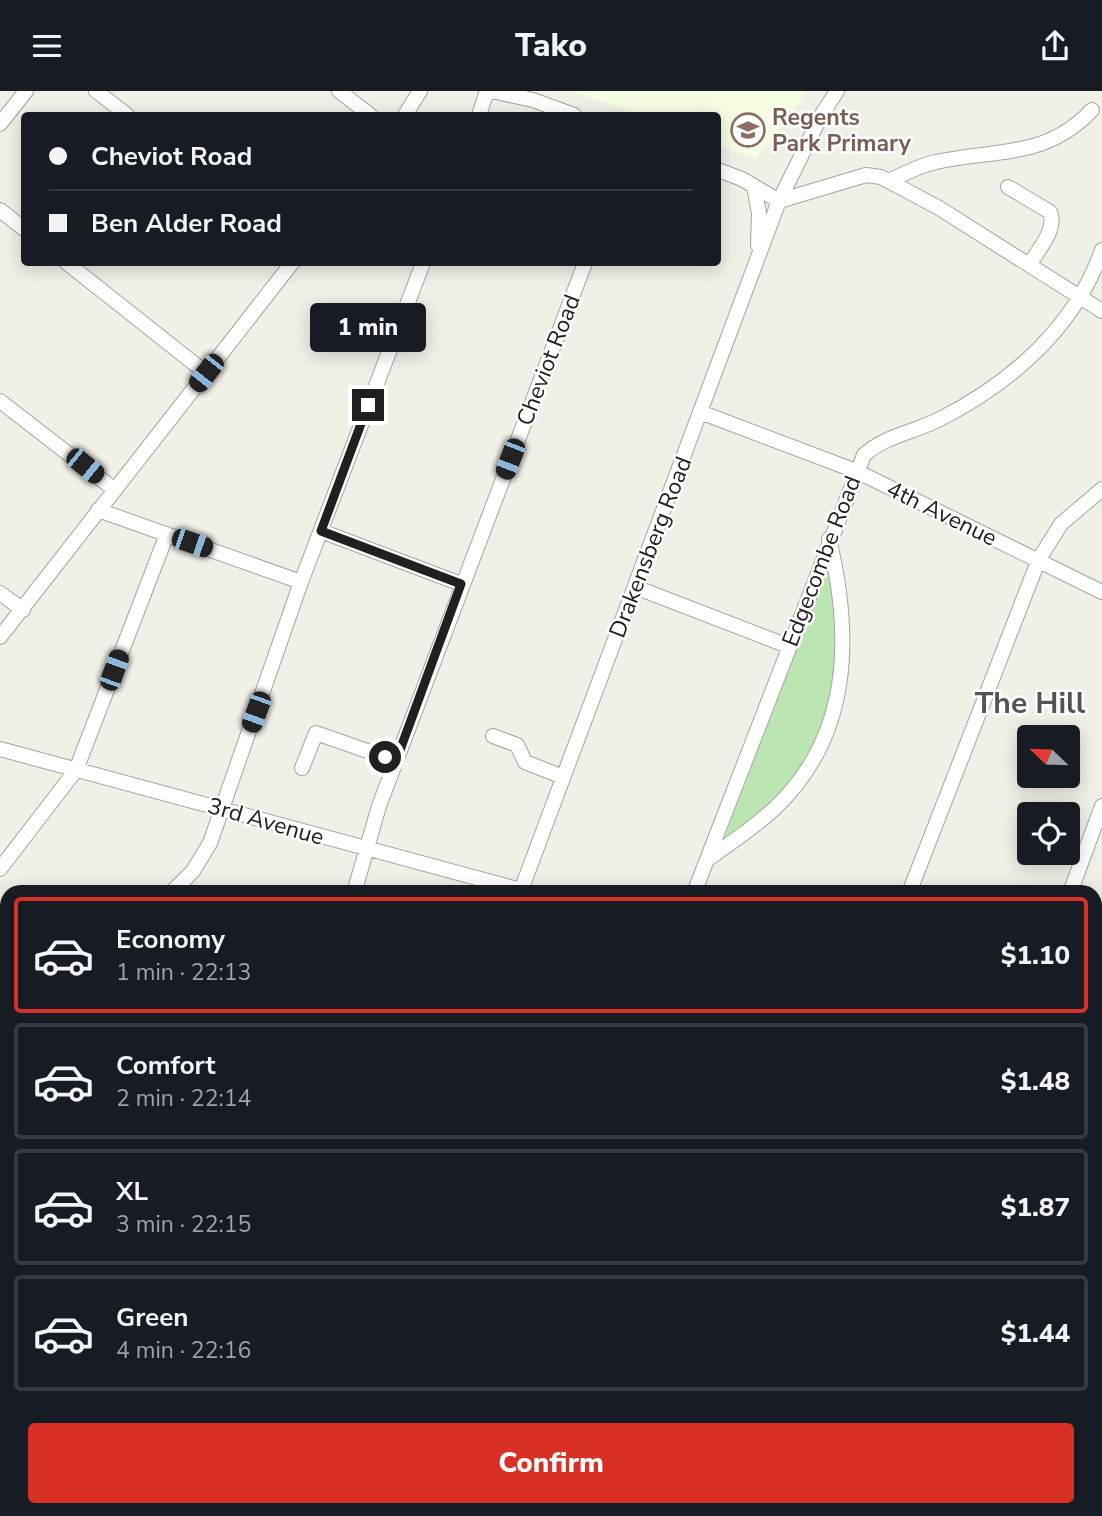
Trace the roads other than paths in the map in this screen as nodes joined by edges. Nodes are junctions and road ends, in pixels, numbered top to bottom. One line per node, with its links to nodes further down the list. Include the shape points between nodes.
1 (26, 91): 16 (street)
2 (96, 91): 11 (street)
3 (339, 91): 12 (street)
4 (432, 91): 8 (street)
5 (490, 91): 7 (street); 14 (street)
6 (837, 91): 21 (street, Drakensberg Road)
7 (510, 93): 9 (street)
8 (419, 95): 13 (street)
9 (531, 95): 15 (street)
10 (1091, 110): 18 (street, via 1079,123 1031,149 935,162)
11 (123, 112)
12 (366, 112)
13 (407, 112)
14 (480, 112)
15 (568, 112)
16 (0, 124)
17 (721, 171): 19 (street)
18 (890, 180): 21 (street, via 866,176); 27 (street)
19 (748, 183): 21 (street); 22 (street); 26 (street, via 759,213)
20 (1008, 187): 27 (street, via 1050,212 1053,219)
21 (791, 190): 22 (street, Drakensberg Road)
22 (779, 201): 26 (street, Drakensberg Road)
23 (0, 210): 24 (street)
24 (21, 227)
25 (1102, 250): 32 (street, Edgecombe Road)
26 (757, 260): 36 (street, Drakensberg Road)
27 (1029, 265): 32 (street)
28 (70, 266): 34 (street)
29 (290, 266): 34 (street)
30 (422, 266): 41 (street)
31 (584, 266): 46 (street, Cheviot Road)
32 (1081, 298): 33 (street); 37 (street, Edgecombe Road, via 1038,351 1009,374 939,420 874,446)
33 (1102, 311)
34 (206, 373): 39 (street)
35 (0, 401): 39 (street)
36 (700, 412): 37 (street, 4th Avenue); 47 (street, Drakensberg Road)
37 (856, 471): 43 (street, Edgecombe Road); 44 (street, 4th Avenue)
38 (1102, 489): 44 (street, via 1061,524)
39 (115, 490): 40 (street)
40 (98, 510): 42 (street); 50 (street)
41 (321, 531): 45 (street); 46 (street)
42 (167, 534): 45 (street); 57 (street)
43 (829, 539): 52 (street, Edgecombe Road); 62 (street, via 845,630 841,683 832,717 817,753 777,807)
44 (1039, 559): 48 (street, 4th Avenue); 69 (street)
45 (301, 582): 60 (street)
46 (461, 584): 55 (street, Cheviot Road)
47 (635, 587): 52 (street); 58 (street, Drakensberg Road)
48 (1102, 592)
49 (0, 593): 50 (street)
50 (23, 610): 51 (street)
51 (0, 638)
52 (788, 646): 62 (street, Edgecombe Road)
53 (493, 736): 58 (street, via 517,745 525,762)
54 (0, 749): 57 (street, 3rd Avenue)
55 (396, 761): 56 (street, via 316,733); 61 (street, Cheviot Road)
56 (302, 768)
57 (76, 771): 60 (street, 3rd Avenue); 63 (street)
58 (563, 777): 67 (street, Drakensberg Road)
59 (1102, 806): 70 (street)
60 (221, 807): 61 (street, 3rd Avenue); 64 (street, via 203,858)
61 (366, 848): 65 (street, Cheviot Road); 66 (street, 3rd Avenue)
62 (706, 861): 68 (street, Edgecombe Road)
63 (0, 869)
64 (178, 885)
65 (356, 885)
66 (502, 885)
67 (526, 885)
68 (697, 885)
69 (912, 885)
70 (1073, 885)

